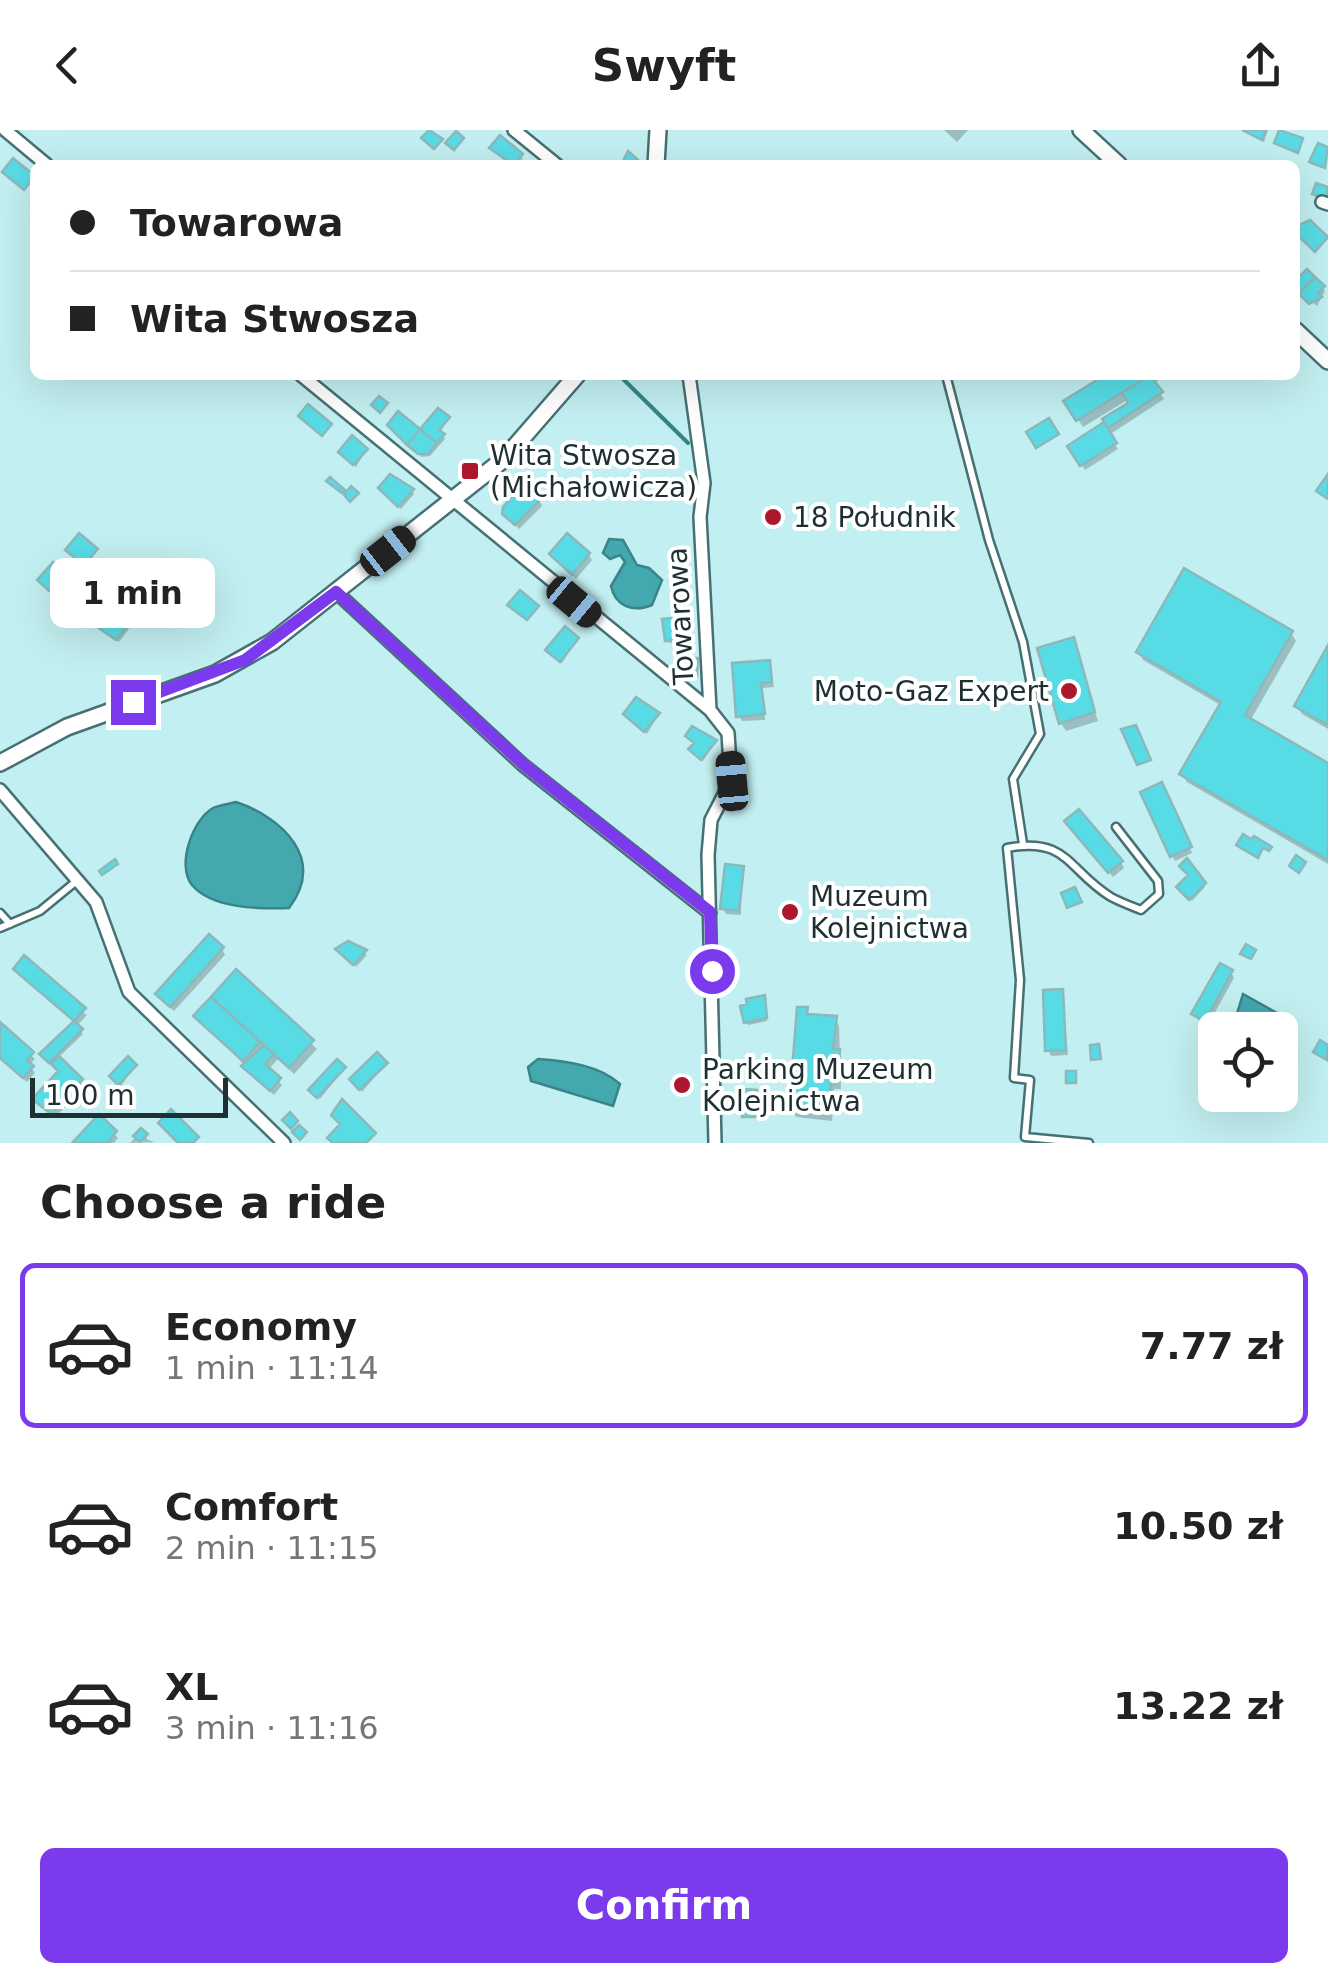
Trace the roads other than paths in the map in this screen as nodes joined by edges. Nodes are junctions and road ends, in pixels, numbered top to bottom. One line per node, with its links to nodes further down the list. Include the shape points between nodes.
1 (5, 130): 5 (street)
2 (514, 130): 6 (street)
3 (658, 130): 7 (street)
4 (1081, 130): 8 (street)
5 (42, 160)
6 (551, 160)
7 (656, 160)
8 (1114, 160)
9 (1300, 335): 10 (street)
10 (1328, 361)
11 (306, 380): 15 (street)
12 (573, 380): 15 (street, via 524,439)
13 (690, 380): 17 (street, Towarowa, via 704,483)
14 (947, 380): 21 (lane, via 1023,642 1040,734 1013,779)
15 (452, 500): 16 (street); 17 (street)
16 (336, 592): 18 (street, via 245,660 67,727); 23 (street, via 524,765)
17 (710, 710): 23 (street, Towarowa, via 728,733 732,781 710,820)
18 (0, 763)
19 (0, 790): 22 (street)
20 (1116, 827): 21 (lane, via 1158,882 1158,894 1141,910 1109,896 1064,853)
21 (1024, 844): 29 (lane, via 1007,848 1020,980 1014,1078 1030,1080 1025,1137)
22 (79, 879): 25 (lane, via 40,912); 27 (street, via 104,918 129,992)
23 (710, 912): 28 (street, Towarowa)
24 (0, 913): 25 (lane)
25 (10, 924): 26 (lane)
26 (0, 928)
27 (284, 1143)
28 (715, 1143)
29 (1089, 1143)

